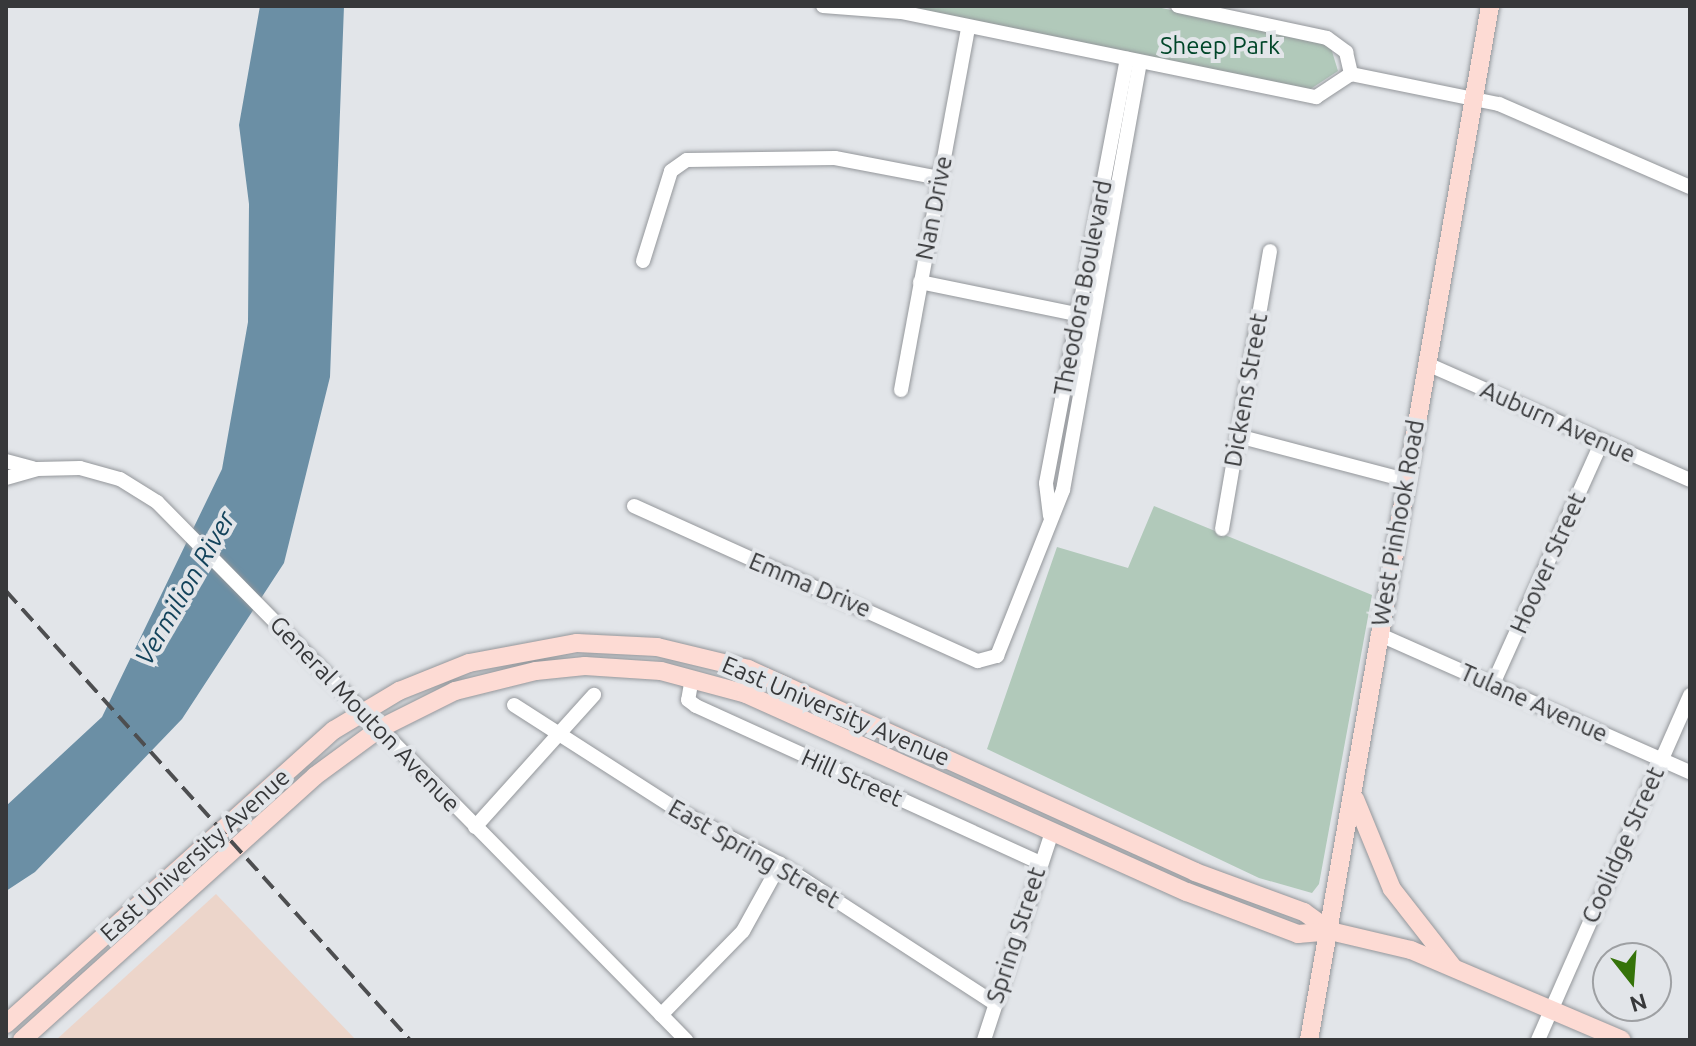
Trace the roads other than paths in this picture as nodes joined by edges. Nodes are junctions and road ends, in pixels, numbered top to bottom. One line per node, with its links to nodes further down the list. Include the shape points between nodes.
1 (823, 6): 4 (street)
2 (1178, 6): 7 (street, via 1327,38 1346,52)
3 (1490, 6): 8 (main road, West Pinhook Road)
4 (876, 10): 5 (street)
5 (968, 27): 6 (street); 9 (street, Nan Drive)
6 (1134, 61): 7 (street, via 1316,97); 14 (street, Theodora Boulevard); 15 (street, Theodora Boulevard)
7 (1351, 74): 8 (street)
8 (1474, 98): 10 (street, via 1545,120); 16 (main road, West Pinhook Road)
9 (940, 178): 12 (street, via 835,158 687,160 671,171); 13 (street, Nan Drive)
10 (1690, 187)
11 (1270, 251): 18 (street, Dickens Street)
12 (643, 261)
13 (920, 282): 14 (street); 17 (street, Nan Drive)
14 (1077, 314): 15 (street); 26 (street, Theodora Boulevard, via 1046,483)
15 (1094, 318): 26 (street, Theodora Boulevard, via 1063,490)
16 (1427, 364): 19 (street, Auburn Avenue); 23 (main road, West Pinhook Road)
17 (901, 390)
18 (1238, 436): 23 (street); 27 (street, Dickens Street)
19 (1602, 442): 24 (street, Auburn Avenue); 32 (street, Hoover Street)
20 (6, 461): 21 (street)
21 (37, 469): 22 (street, General Mouton Avenue); 36 (street, General Mouton Avenue, via 80,468 120,479 180,523)
22 (6, 478)
23 (1406, 480): 28 (main road, West Pinhook Road)
24 (1690, 480)
25 (634, 506): 30 (street, Emma Drive)
26 (1050, 516): 30 (street, Theodora Boulevard, via 1002,650)
27 (1222, 529)
28 (1378, 634): 32 (street, Tulane Avenue); 41 (main road, West Pinhook Road)
29 (697, 654): 31 (main road); 36 (main road, East University Avenue, via 616,644 529,648 431,677); 42 (main road, East University Avenue, via 748,669)
30 (985, 661)
31 (692, 678): 37 (main road, East University Avenue, via 620,667 536,671 455,691); 44 (main road, East University Avenue, via 746,694); 45 (street, Hill Street, via 688,700 696,706)
32 (1493, 684): 39 (street, Tulane Avenue)
33 (594, 695): 38 (street)
34 (1690, 695): 39 (street, Coolidge Street)
35 (514, 705): 38 (street, East Spring Street)
36 (364, 712): 37 (street, General Mouton Avenue); 49 (main road, East University Avenue, via 300,759)
37 (379, 729): 43 (street, General Mouton Avenue); 51 (main road, East University Avenue, via 315,776)
38 (559, 737): 43 (street); 46 (street, East Spring Street)
39 (1661, 760): 40 (street, Tulane Avenue); 53 (street, Coolidge Street)
40 (1690, 772)
41 (1355, 799): 47 (main road, West Pinhook Road); 48 (main road, via 1392,889)
42 (1061, 811): 44 (main road); 47 (main road, East University Avenue, via 1262,900 1304,912)
43 (475, 827): 55 (street, General Mouton Avenue)
44 (1052, 832): 45 (street, Spring Street); 47 (main road, East University Avenue, via 1298,934)
45 (1039, 862): 52 (street, Spring Street)
46 (780, 864): 52 (street, East Spring Street); 55 (street, via 743,931)
47 (1330, 931): 48 (main road, East University Avenue); 60 (main road, West Pinhook Road)
48 (1453, 967): 53 (main road, East University Avenue)
49 (55, 981): 50 (main road, East University Avenue); 51 (main road)
50 (38, 997): 54 (main road); 56 (main road, East University Avenue)
51 (69, 998): 54 (main road, East University Avenue)
52 (994, 1003): 59 (street, Spring Street)
53 (1548, 1008): 61 (street, Coolidge Street); 62 (main road, East University Avenue)
54 (53, 1013): 57 (main road, East University Avenue)
55 (661, 1015): 58 (street, General Mouton Avenue)
56 (6, 1024)
57 (22, 1040)
58 (686, 1040)
59 (984, 1040)
60 (1309, 1040)
61 (1538, 1040)
62 (1622, 1040)

